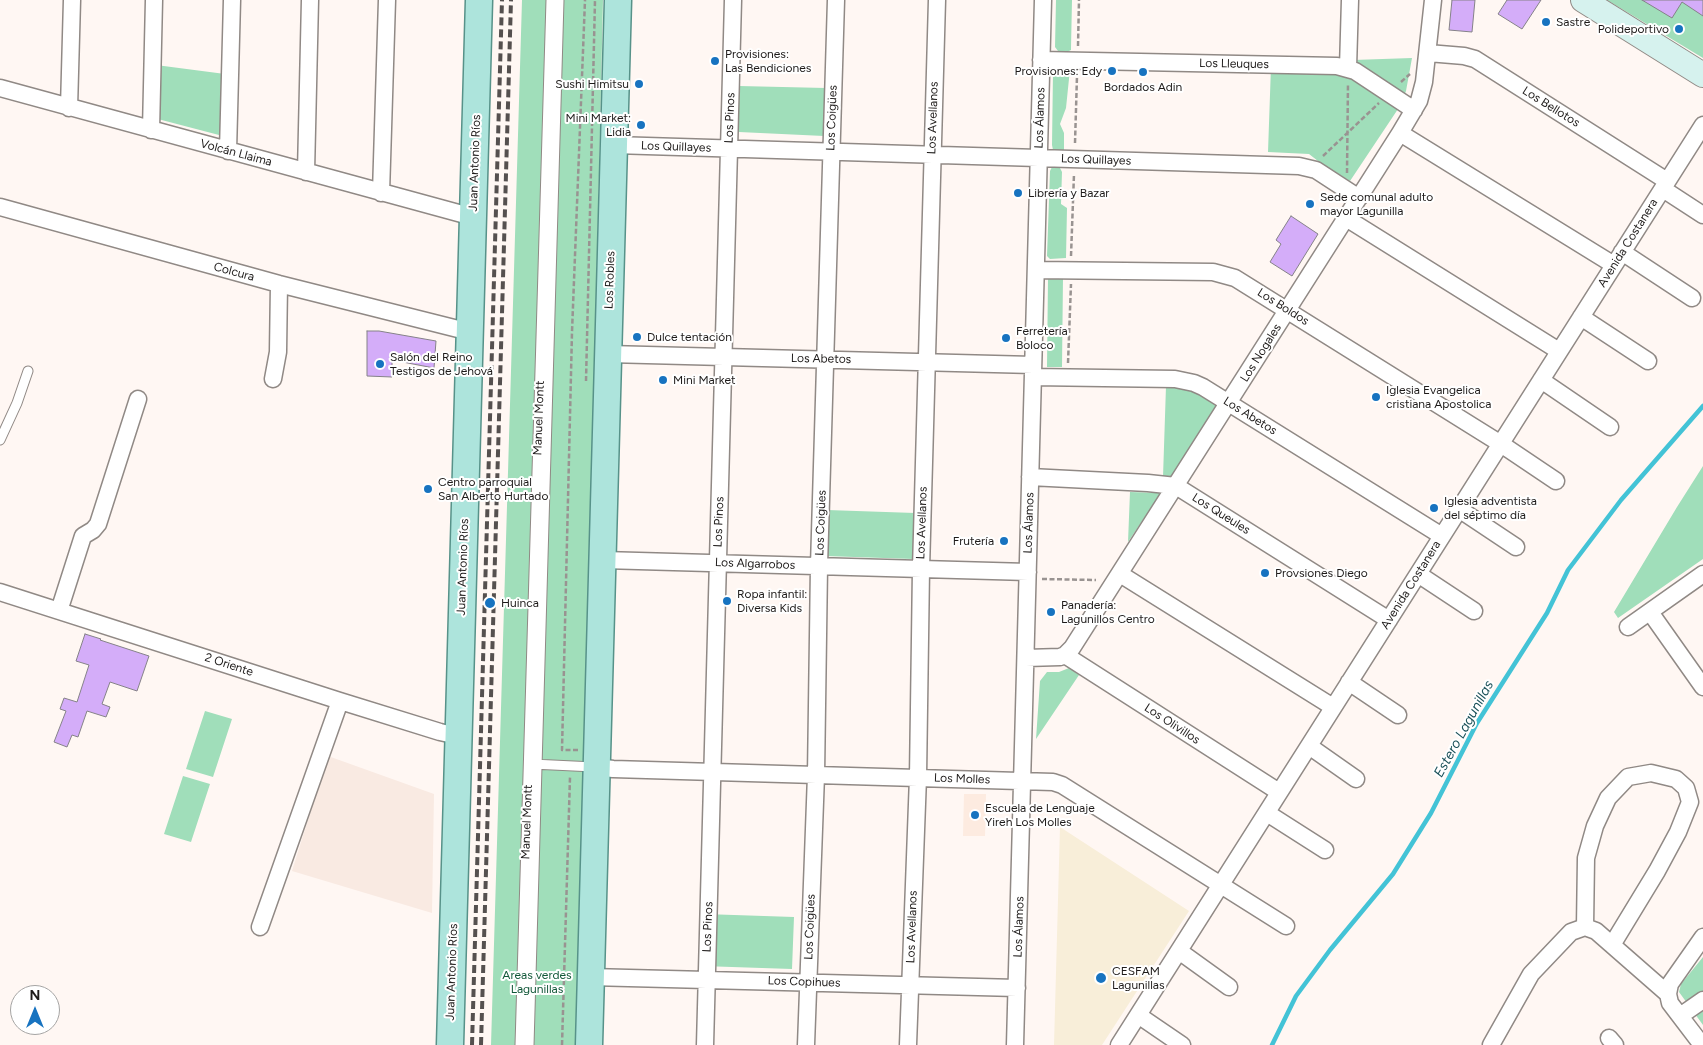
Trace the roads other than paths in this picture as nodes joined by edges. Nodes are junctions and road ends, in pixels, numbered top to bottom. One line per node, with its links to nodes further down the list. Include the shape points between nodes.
1 (72, 0): 22 (street)
2 (154, 0): 25 (street)
3 (232, 0): 29 (street)
4 (310, 0): 33 (street)
5 (387, 0): 35 (street)
6 (479, 0): 39 (main road, Juan Antonio Ríos)
7 (551, 0): 92 (lane, Manuel Montt)
8 (559, 0): 92 (lane, Manuel Montt)
9 (618, 0): 27 (main road, Los Robles)
10 (734, 0): 28 (street, Los Pinos)
11 (836, 0): 30 (street, Los Coigües)
12 (937, 0): 31 (street, Los Avellanos)
13 (1043, 0): 18 (street, Los Álamos)
14 (1350, 0): 19 (street)
15 (1433, 0): 17 (street, Los Nogales)
16 (1583, 0): 20 (street)
17 (1428, 53): 23 (street, Los Nogales, via 1424,82); 34 (street, Los Bellotos, via 1475,59)
18 (1042, 60): 19 (street, Los Lleuques); 32 (street, Los Álamos)
19 (1348, 68): 23 (street, Los Lleuques)
20 (1703, 75)
21 (0, 88): 22 (street, Volcán Llaima)
22 (69, 108): 25 (street, Volcán Llaima)
23 (1414, 110): 26 (street, Los Nogales)
24 (1703, 125): 34 (street, Avenida Costanera)
25 (151, 130): 29 (street, Volcán Llaima)
26 (1400, 133): 36 (street, Los Nogales); 41 (street)
27 (614, 145): 28 (street, Los Quillayes); 49 (main road, Los Robles)
28 (729, 148): 30 (street, Los Quillayes); 50 (street, Los Pinos)
29 (228, 151): 33 (street, Volcán Llaima)
30 (831, 152): 31 (street, Los Quillayes); 51 (street, Los Coigües)
31 (932, 155): 32 (street, Los Quillayes); 53 (street, Los Avellanos)
32 (1039, 158): 36 (street, Los Quillayes, via 1311,168); 42 (street, Los Álamos)
33 (306, 172): 35 (street, Volcán Llaima)
34 (1665, 185): 38 (street, Los Bellotos); 41 (street, Avenida Costanera)
35 (381, 192): 39 (street, Volcán Llaima)
36 (1353, 194): 40 (street, Los Nogales)
37 (0, 207): 43 (street, Colcura)
38 (1703, 215)
39 (473, 217): 47 (main road, Juan Antonio Ríos)
40 (1346, 218): 45 (street, Los Nogales); 48 (street)
41 (1618, 259): 44 (street); 46 (street, Avenida Costanera)
42 (1036, 270): 45 (street, Los Boldos, via 1220,273 1242,281); 55 (street, Los Álamos)
43 (280, 284): 47 (street, Colcura); 56 (street, via 278,352)
44 (1692, 298)
45 (1288, 310): 59 (street, Los Nogales); 62 (street, Los Boldos)
46 (1581, 317): 48 (street, Avenida Costanera); 52 (street)
47 (470, 332): 90 (main road, Juan Antonio Ríos)
48 (1559, 351): 57 (street, Avenida Costanera)
49 (608, 354): 50 (street, Los Abetos); 69 (main road, Los Robles)
50 (724, 357): 51 (street, Los Abetos); 70 (street, Los Pinos)
51 (826, 360): 53 (street, Los Abetos); 71 (street, Los Coigües)
52 (1648, 361)
53 (927, 362): 55 (street, Los Abetos); 72 (street, Los Avellanos)
54 (28, 371): 61 (lane)
55 (1033, 371): 59 (street, Los Abetos, via 1068,377 1184,380); 63 (street, Los Álamos)
56 (273, 379)
57 (1541, 380): 60 (street); 62 (street, Avenida Costanera)
58 (138, 399): 78 (street, via 98,524 83,536)
59 (1229, 403): 65 (street, Los Nogales); 67 (street, Los Abetos)
60 (1610, 427)
61 (0, 440)
62 (1501, 444): 64 (street, Los Boldos); 66 (street, Avenida Costanera)
63 (1030, 477): 65 (street, Los Queules); 75 (street, Los Álamos)
64 (1556, 481)
65 (1176, 486): 76 (street, Los Nogales); 81 (street, Los Queules)
66 (1459, 509): 67 (street, Avenida Costanera); 68 (street)
67 (1442, 536): 73 (street, Avenida Costanera)
68 (1516, 547)
69 (603, 560): 70 (street, Los Algarrobos); 93 (main road)
70 (718, 563): 71 (street, Los Algarrobos); 94 (street, Los Pinos)
71 (820, 566): 72 (street, Los Algarrobos); 95 (street, Los Coigües)
72 (921, 569): 75 (street, Los Algarrobos); 96 (street, Los Avellanos)
73 (1418, 574): 79 (street); 81 (street, Avenida Costanera)
74 (1703, 574): 80 (street)
75 (1028, 575): 84 (street, Los Álamos)
76 (1118, 577): 83 (street, Los Nogales); 88 (street)
77 (0, 592): 78 (street, 2 Oriente)
78 (59, 611): 87 (street, 2 Oriente)
79 (1474, 611)
80 (1650, 612): 82 (street); 86 (street)
81 (1389, 620): 85 (street, Avenida Costanera)
82 (1628, 627)
83 (1065, 655): 84 (street); 99 (street, Los Olivillos)
84 (1026, 658): 98 (street, Los Álamos)
85 (1349, 682): 88 (street, Avenida Costanera); 89 (street)
86 (1703, 688)
87 (340, 701): 90 (street, 2 Oriente); 104 (street)
88 (1333, 707): 91 (street, Avenida Costanera)
89 (1398, 715)
90 (458, 736): 119 (main road, Juan Antonio Ríos)
91 (1308, 746): 97 (street); 99 (street, Avenida Costanera)
92 (533, 764): 93 (lane); 120 (lane, Manuel Montt); 121 (lane, Manuel Montt)
93 (588, 766): 94 (street, Los Molles); 109 (main road)
94 (712, 772): 95 (street, Los Molles); 110 (street, Los Pinos)
95 (816, 775): 96 (street, Los Molles); 111 (street, Los Coigües)
96 (918, 778): 98 (street, Los Molles); 112 (street, Los Avellanos)
97 (1356, 779)
98 (1022, 780): 102 (street, Los Molles, via 1062,785); 114 (street, Los Álamos)
99 (1279, 792): 100 (street, Avenida Costanera)
100 (1267, 812): 101 (street); 102 (street, Avenida Costanera)
101 (1325, 850)
102 (1221, 885): 103 (street, Los Molles); 108 (street, Avenida Costanera)
103 (1286, 926)
104 (260, 927)
105 (1585, 927): 107 (street, via 1596,931); 107 (street, via 1586,858 1595,826 1608,798 1628,778 1651,773 1676,779 1686,788 1690,802 1657,871); 129 (street, via 1571,932 1531,974)
106 (1702, 942): 115 (street, via 1670,984)
107 (1612, 945): 115 (street)
108 (1179, 951): 113 (street); 117 (street, Avenida Costanera)
109 (590, 976): 110 (street, Los Copihues); 122 (main road)
110 (707, 980): 111 (street, Los Copihues); 123 (street, Los Pinos)
111 (808, 982): 112 (street, Los Copihues); 124 (street, Los Coigües)
112 (910, 985): 114 (street, Los Copihues); 125 (street, Los Avellanos)
113 (1230, 987)
114 (1017, 988): 126 (street, Los Álamos)
115 (1668, 994): 118 (street, via 1670,1003)
116 (1703, 1000): 118 (street)
117 (1138, 1015): 127 (street, Avenida Costanera); 128 (street)
118 (1680, 1016): 130 (street)
119 (450, 1045)
120 (520, 1045)
121 (529, 1045)
122 (589, 1045)
123 (705, 1045)
124 (806, 1045)
125 (908, 1045)
126 (1015, 1045)
127 (1119, 1045)
128 (1182, 1045)
129 (1491, 1045)
130 (1702, 1045)

